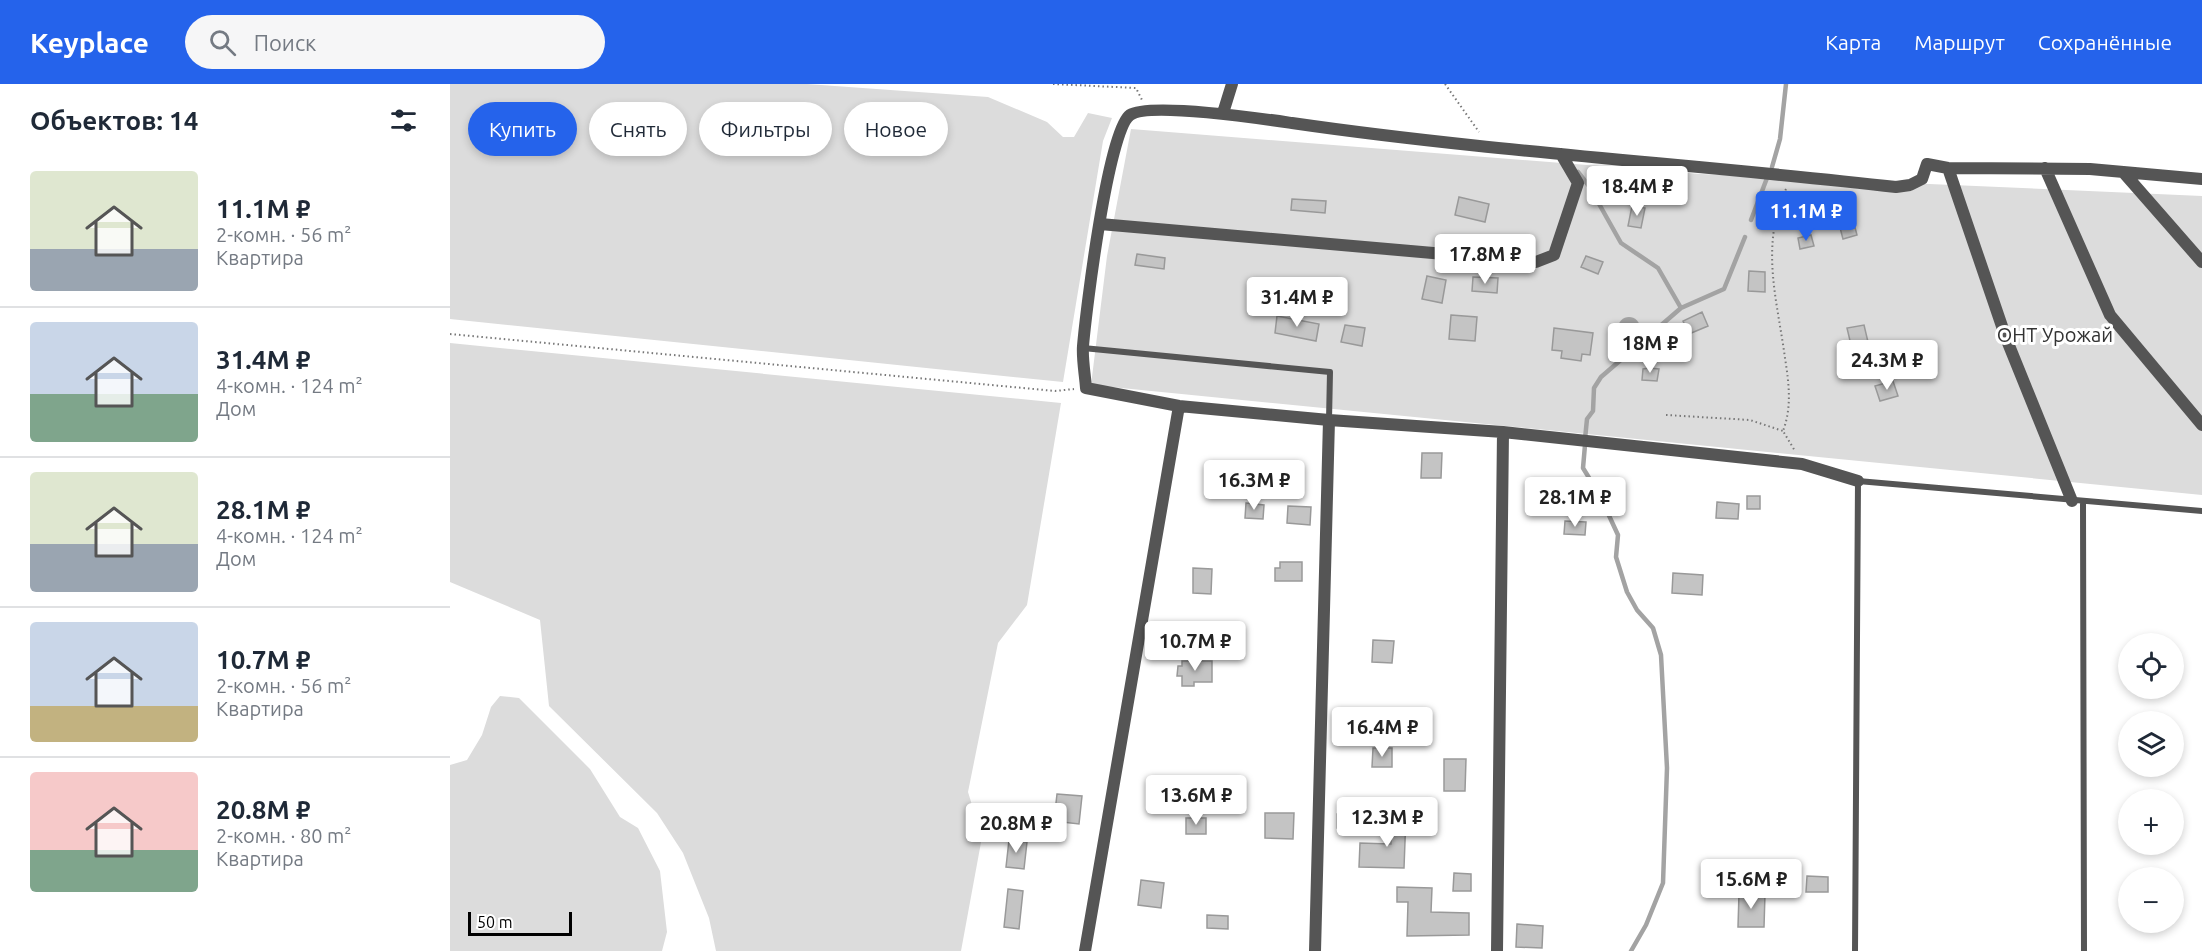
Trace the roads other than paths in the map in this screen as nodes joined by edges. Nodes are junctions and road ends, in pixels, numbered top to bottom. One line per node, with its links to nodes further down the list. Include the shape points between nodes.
1 (1232, 84): 2 (street)
2 (1223, 112): 3 (street); 8 (street, via 1146,111 1132,113 1122,122)
3 (1561, 154): 4 (street, via 1896,188 1923,179 1927,164); 8 (street, via 1578,183 1554,255 1536,262)
4 (1948, 168): 5 (street); 16 (street, via 2006,338)
5 (2044, 168): 6 (street); 13 (street, via 2110,315)
6 (2124, 173): 7 (street); 9 (street)
7 (2202, 179)
8 (1100, 224): 10 (street)
9 (2202, 262)
10 (1083, 348): 11 (street, via 1086,388); 12 (lane, via 1330,372)
11 (1179, 405): 12 (street); 18 (street)
12 (1329, 420): 14 (street); 19 (street)
13 (2202, 425)
14 (1503, 432): 15 (street, via 1802,464); 20 (street)
15 (1858, 481): 16 (lane); 21 (lane)
16 (2078, 502): 17 (lane); 22 (lane)
17 (2202, 511)
18 (1085, 951)
19 (1315, 951)
20 (1497, 951)
21 (1855, 951)
22 (2084, 951)

